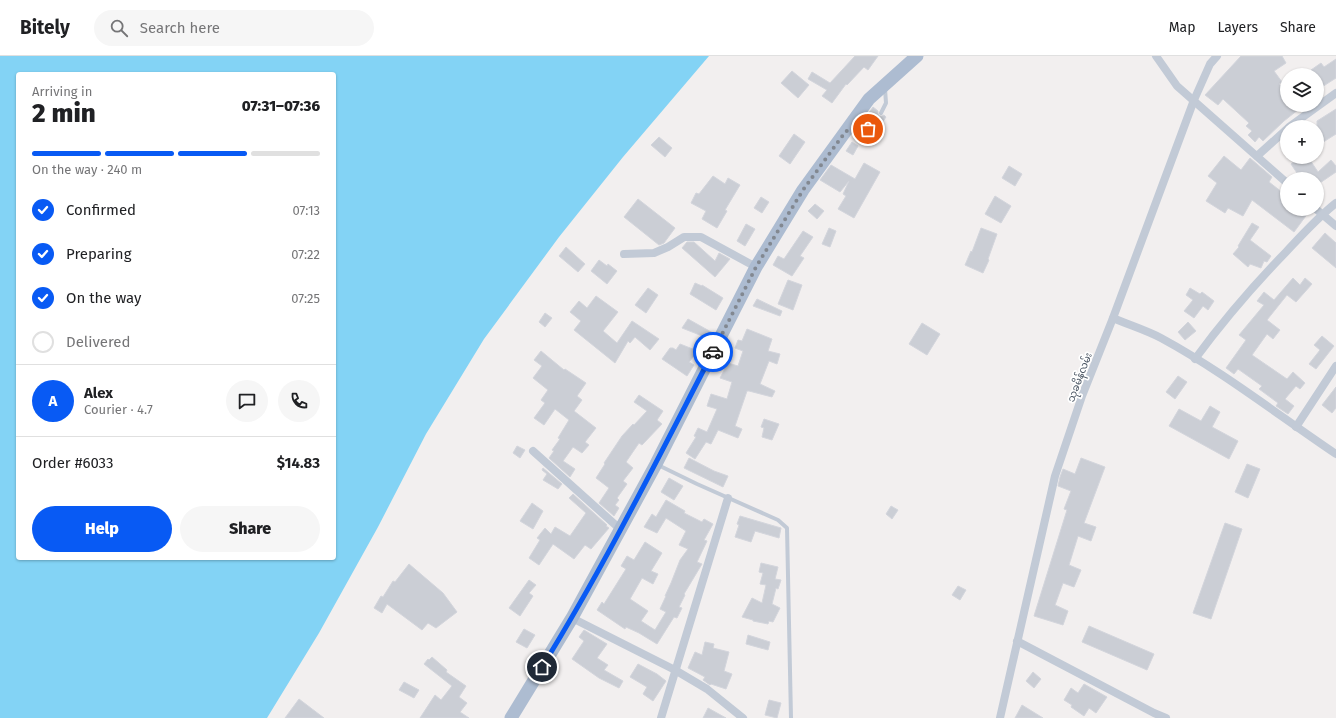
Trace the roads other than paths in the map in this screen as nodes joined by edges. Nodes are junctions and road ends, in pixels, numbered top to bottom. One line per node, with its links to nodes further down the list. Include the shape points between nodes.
1 (917, 56): 4 (main road)
2 (1156, 56): 6 (street, via 1178,86)
3 (1217, 56): 6 (street, သုခမိန်လမ်း, via 1210,64)
4 (884, 85): 7 (lane, via 886,103); 10 (main road, via 869,99)
5 (1336, 93): 8 (street)
6 (1194, 100): 12 (street); 21 (street, သုခမိန်လမ်း)
7 (881, 113)
8 (1299, 120)
9 (868, 129): 10 (lane, via 858,132)
10 (846, 131): 20 (main road, via 803,190)
11 (1280, 135): 12 (street)
12 (1257, 156): 13 (street)
13 (1280, 177)
14 (1336, 203): 15 (street)
15 (1324, 209)
16 (1315, 216): 22 (street, via 1223,321)
17 (1324, 216): 18 (street)
18 (1336, 226)
19 (624, 254): 20 (street, via 654,253 684,237 701,237)
20 (756, 267): 27 (main road)
21 (1113, 318): 22 (street, via 1160,338); 31 (street, သုခမိန်လမ်း, via 1082,396 1055,476)
22 (1195, 358): 24 (street)
23 (1336, 366): 24 (street)
24 (1296, 427): 26 (street)
25 (533, 451): 29 (street)
26 (1336, 454)
27 (656, 464): 28 (lane); 29 (main road)
28 (728, 498): 32 (street); 37 (lane, via 778,520 787,528)
29 (620, 529): 30 (main road)
30 (572, 618): 32 (street); 34 (main road)
31 (1017, 641): 33 (street); 38 (street, သုခမိန်လမ်း)
32 (675, 670): 35 (street); 36 (street, via 707,689)
33 (1152, 716): 39 (street)
34 (511, 718)
35 (660, 718)
36 (743, 718)
37 (791, 718)
38 (1000, 718)
39 (1166, 718)

